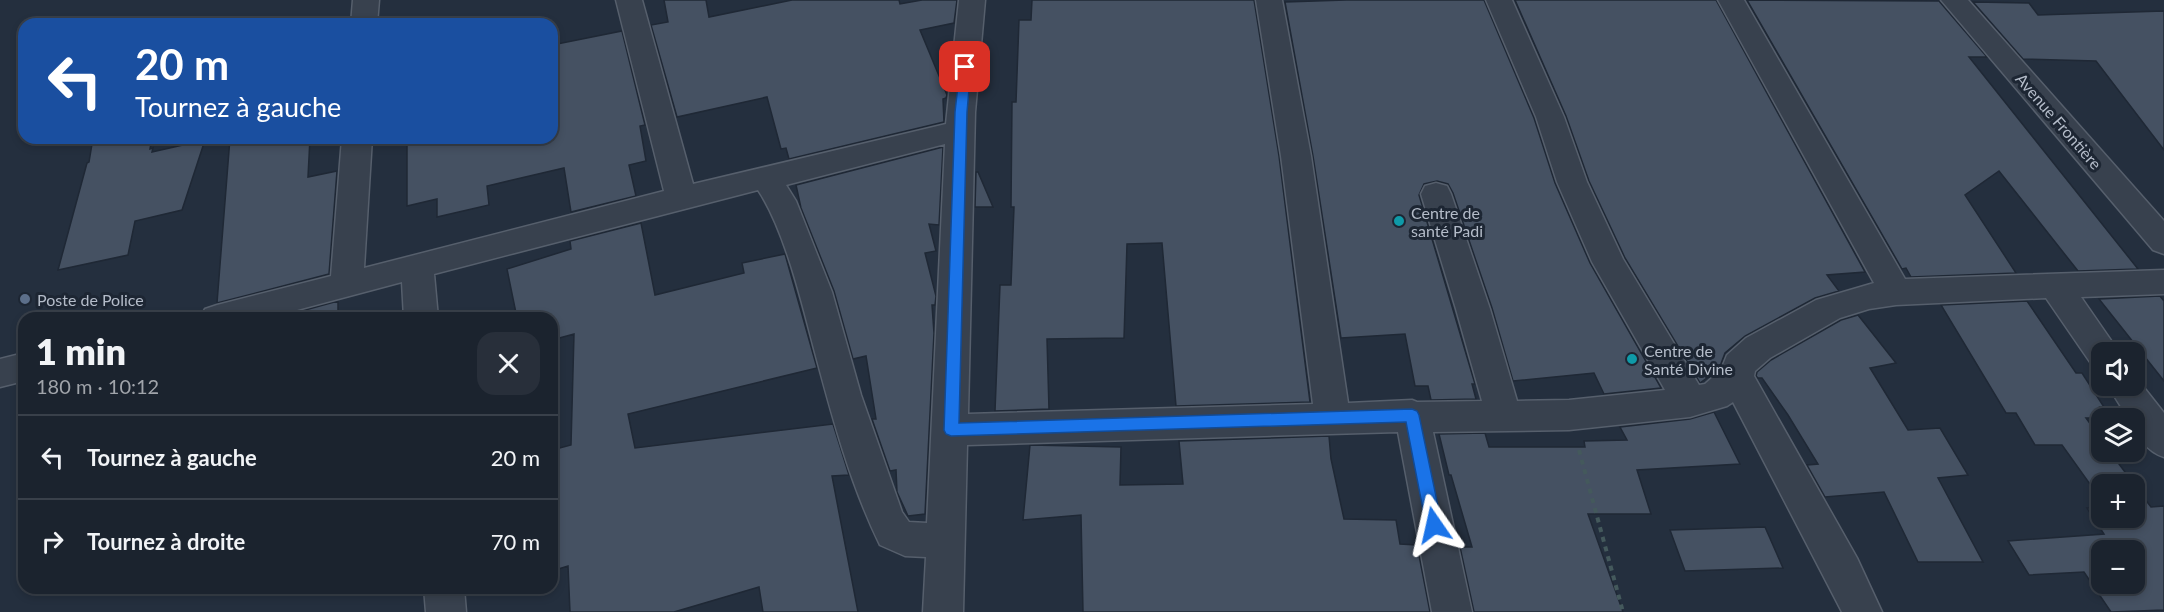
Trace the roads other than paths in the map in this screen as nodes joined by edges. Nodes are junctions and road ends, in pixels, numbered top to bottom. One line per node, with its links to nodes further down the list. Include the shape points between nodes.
1 (366, 0): 8 (street)
2 (629, 0): 12 (street)
3 (972, 0): 9 (street)
4 (1269, 0): 29 (street)
5 (1499, 0): 26 (street, via 1608,262)
6 (1731, 0): 18 (street)
7 (1954, 0): 13 (street, Avenue Frontière)
8 (364, 18)
9 (961, 130): 12 (street); 30 (street); 32 (street, via 766,179 781,201 816,292 844,395 884,515 893,533 905,539)
10 (357, 144): 16 (street)
11 (1436, 194): 28 (street)
12 (681, 198): 14 (street)
13 (2164, 242)
14 (417, 267): 16 (street); 20 (street)
15 (2164, 282): 17 (street)
16 (347, 285): 19 (street)
17 (2055, 285): 18 (street); 21 (street)
18 (1896, 292): 24 (street, via 1828,309 1758,348 1739,365)
19 (241, 312)
20 (421, 312)
21 (2095, 342)
22 (18, 368): 23 (street)
23 (0, 373)
24 (1737, 377): 26 (street, via 1715,396); 37 (street)
25 (2132, 396): 31 (street)
26 (1690, 402): 28 (street, via 1569,414)
27 (1412, 415): 28 (street); 29 (street); 36 (street)
28 (1503, 415)
29 (1333, 418): 30 (street)
30 (951, 430): 32 (street)
31 (2164, 442)
32 (945, 541): 35 (street)
33 (444, 594): 34 (street)
34 (446, 612)
35 (943, 612)
36 (1452, 612)
37 (1862, 612)

